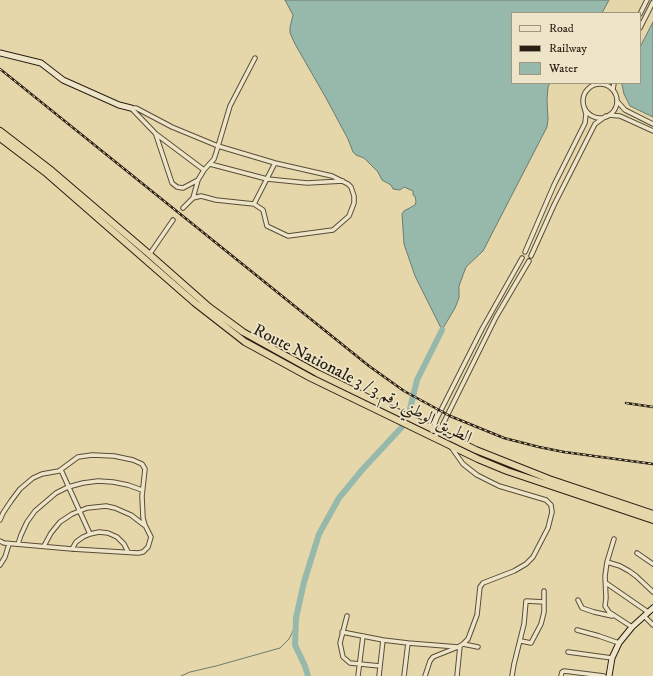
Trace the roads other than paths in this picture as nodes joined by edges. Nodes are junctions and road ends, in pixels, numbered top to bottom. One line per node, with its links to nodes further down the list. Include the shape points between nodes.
1 (647, 0): 3 (street)
2 (653, 2): 4 (street)
3 (641, 12)
4 (641, 26)
5 (0, 53): 12 (street, via 41,63 63,80)
6 (256, 58): 19 (street, via 230,106)
7 (601, 84): 9 (street); 11 (street, via 588,89 583,100)
8 (614, 84): 9 (street)
9 (613, 90): 10 (street)
10 (617, 100): 13 (street, via 615,108); 14 (street, via 624,110)
11 (584, 107): 13 (street, via 596,117); 30 (street, via 585,123)
12 (130, 108): 17 (street); 19 (street, via 136,108)
13 (608, 116): 16 (street, via 620,116); 31 (street, via 595,124)
14 (653, 124)
15 (0, 131): 32 (highway, Route Nationale 3 / الطريق الوطني رقم 3, via 52,171)
16 (653, 131)
17 (156, 134): 22 (street); 24 (street, via 172,183 183,188)
18 (0, 138): 32 (highway, Route Nationale 3 / الطريق الوطني رقم 3)
19 (218, 146): 20 (street); 21 (street)
20 (275, 163): 23 (street); 25 (street)
21 (210, 164): 22 (street); 23 (street)
22 (204, 170): 24 (street)
23 (267, 179): 25 (street, via 307,183); 27 (street)
24 (198, 180): 26 (street)
25 (344, 181): 27 (street, via 353,191 354,203 349,216 333,230 288,236 267,226 263,210)
26 (193, 198): 27 (street, via 201,196); 28 (street)
27 (254, 204)
28 (183, 208)
29 (173, 220): 32 (street)
30 (525, 252)
31 (531, 256)
32 (148, 257): 41 (highway, Route Nationale 3 / الطريق الوطني رقم 3, via 243,332 317,373); 43 (highway, Route Nationale 3 / الطريق الوطني رقم 3, via 211,317 245,342 311,378)
33 (522, 258): 35 (street)
34 (529, 261): 36 (street)
35 (491, 314): 36 (street); 37 (street)
36 (496, 317): 38 (street)
37 (470, 352): 38 (street); 39 (street)
38 (477, 355): 40 (street)
39 (455, 382): 40 (street); 41 (street)
40 (462, 385): 42 (street)
41 (432, 429): 42 (highway, Route Nationale 3 / الطريق الوطني رقم 3); 43 (street)
42 (439, 432): 43 (street); 48 (highway, Route Nationale 3 / الطريق الوطني رقم 3, via 510,465)
43 (433, 438): 44 (highway, Route Nationale 3 / الطريق الوطني رقم 3)
44 (450, 446): 48 (highway, Route Nationale 3 / الطريق الوطني رقم 3, via 507,471); 84 (street, via 463,464 482,478 499,486 546,500 552,509 548,528 533,557 526,564 483,583 480,587 478,615 472,631)
45 (62, 470): 46 (street); 47 (street, via 75,459 85,456 127,458 144,467 146,472); 51 (street, via 33,478 11,500)
46 (68, 487): 47 (street, via 98,481 128,485); 49 (street); 58 (street, via 56,493 35,511 27,522)
47 (142, 490): 53 (street)
48 (593, 498): 50 (highway, Route Nationale 3 / الطريق الوطني رقم 3); 52 (highway, Route Nationale 3 / الطريق الوطني رقم 3)
49 (79, 510): 53 (street, via 96,506 110,507 127,513); 54 (street); 59 (street, via 60,522)
50 (653, 514)
51 (0, 520)
52 (653, 520)
53 (145, 525): 61 (street, via 151,537 148,547 141,552)
54 (90, 534): 60 (street); 61 (street, via 108,533 124,544)
55 (614, 539): 63 (street)
56 (0, 541): 57 (street)
57 (9, 544): 58 (street); 65 (street)
58 (18, 544): 59 (street)
59 (44, 546): 60 (street)
60 (72, 549): 61 (street)
61 (128, 552)
62 (637, 553): 64 (street)
63 (607, 562): 66 (street); 68 (street, via 620,566 636,576)
64 (653, 564)
65 (0, 565)
66 (606, 583): 72 (street); 74 (street, via 606,610)
67 (544, 591): 70 (street)
68 (653, 592)
69 (578, 600): 74 (street, via 582,608)
70 (544, 602): 81 (street, via 541,624 531,643); 81 (street, via 526,601)
71 (653, 608): 72 (street)
72 (646, 614): 75 (street); 76 (street)
73 (347, 616): 78 (street)
74 (615, 616): 76 (street)
75 (653, 625)
76 (632, 626): 83 (street)
77 (577, 630): 83 (street)
78 (342, 632): 79 (street); 88 (street, via 340,643 343,657 350,663)
79 (363, 636): 80 (street); 88 (street)
80 (383, 640): 82 (street); 89 (street)
81 (521, 641): 95 (street)
82 (408, 643): 84 (street); 92 (street)
83 (619, 643): 87 (street)
84 (461, 646): 85 (street); 93 (street, via 433,657); 94 (street)
85 (478, 647)
86 (568, 652): 87 (street)
87 (612, 658): 98 (street)
88 (359, 665): 89 (street); 90 (street)
89 (380, 666): 91 (street)
90 (358, 676)
91 (379, 676)
92 (404, 676)
93 (425, 676)
94 (457, 676)
95 (512, 676)
96 (560, 676): 97 (street, via 564,671)
97 (604, 676)
98 (609, 676)

